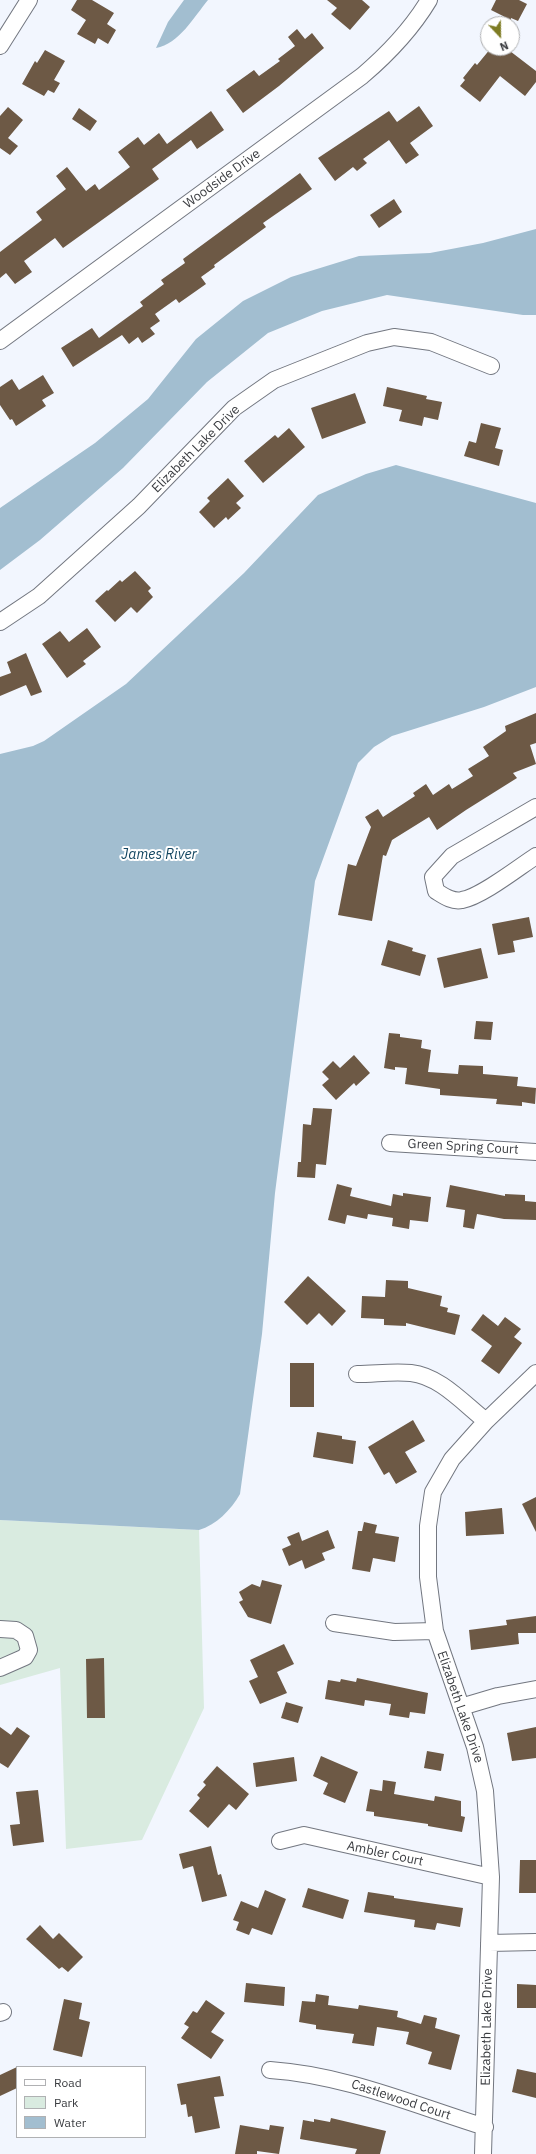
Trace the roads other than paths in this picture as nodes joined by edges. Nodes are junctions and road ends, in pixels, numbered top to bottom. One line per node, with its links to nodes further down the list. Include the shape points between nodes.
1 (29, 0): 3 (street)
2 (429, 0): 4 (street, Woodside Drive, via 404,36 386,56 362,76)
3 (0, 46)
4 (0, 341)
5 (491, 366): 6 (street, Elizabeth Lake Drive, via 431,342 394,338 367,343 274,380 234,408 139,506 39,596)
6 (0, 622)
7 (536, 807): 8 (street, via 452,856 433,877 436,891 446,898 468,898)
8 (536, 856)
9 (390, 1143): 10 (street, Green Spring Court)
10 (536, 1152)
11 (536, 1373): 13 (street, Elizabeth Lake Drive)
12 (358, 1374): 13 (street, via 412,1373 432,1379)
13 (486, 1421): 16 (street, Elizabeth Lake Drive, via 452,1460 433,1492 428,1526 428,1577)
14 (334, 1623): 16 (street, via 394,1632)
15 (0, 1629): 17 (street, via 16,1630 25,1636 29,1650 17,1662)
16 (435, 1631): 19 (street, Elizabeth Lake Drive)
17 (0, 1668)
18 (536, 1689): 19 (street, via 498,1696)
19 (461, 1708): 21 (street, Elizabeth Lake Drive, via 475,1747 485,1791)
20 (280, 1841): 21 (street, Ambler Court, via 304,1835)
21 (490, 1877): 23 (street, Elizabeth Lake Drive)
22 (536, 1942): 23 (street)
23 (489, 1943): 25 (street, Elizabeth Lake Drive)
24 (270, 2070): 25 (street, Castlewood Court, via 299,2072 373,2089)
25 (485, 2127): 26 (street, Elizabeth Lake Drive)
26 (483, 2154)

